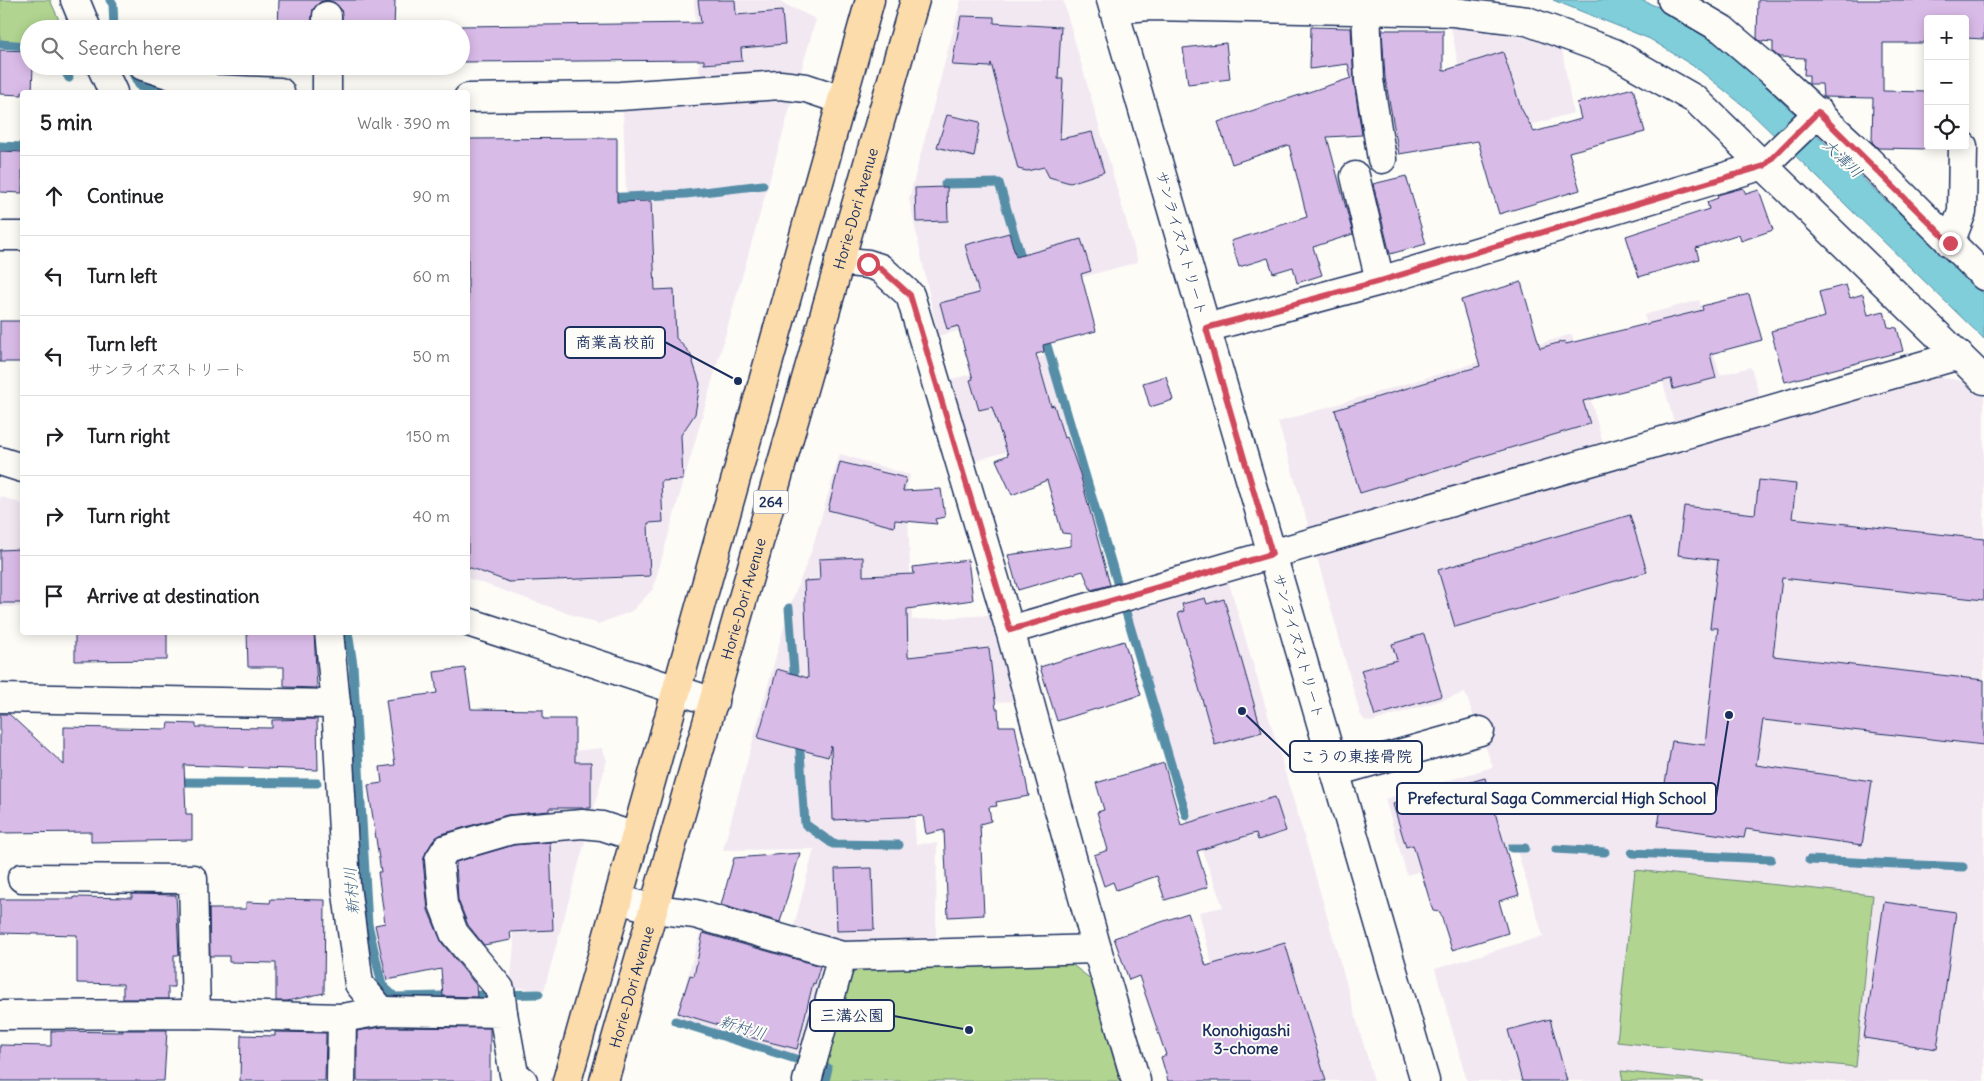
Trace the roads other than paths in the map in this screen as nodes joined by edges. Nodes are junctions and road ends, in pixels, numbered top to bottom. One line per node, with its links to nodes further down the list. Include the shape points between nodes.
1 (75, 0): 8 (street)
2 (870, 0): 16 (highway, 264)
3 (915, 0): 25 (highway, Horie-Dori Avenue / 264)
4 (1672, 0): 17 (street, via 1722,29)
5 (1113, 5): 7 (street); 28 (street, サンライズストリート)
6 (1530, 8): 7 (street, via 1453,12); 19 (street, via 1696,100)
7 (1366, 10): 20 (street, via 1370,80)
8 (83, 20)
9 (105, 75): 12 (street)
10 (171, 75): 13 (street, via 215,89)
11 (327, 75): 14 (street)
12 (112, 90)
13 (237, 90)
14 (327, 90)
15 (470, 98): 16 (street, via 620,96 780,85 806,88)
16 (842, 100): 37 (highway, 264)
17 (1818, 112): 19 (street); 24 (street)
18 (1963, 150): 24 (street, via 1962,212)
19 (1772, 158): 27 (street); 29 (street)
20 (1382, 160)
21 (1355, 176): 27 (street)
22 (0, 236): 23 (street)
23 (20, 236)
24 (1950, 243): 26 (street)
25 (839, 261): 35 (street, via 880,268 910,295); 39 (highway, Horie-Dori Avenue / 264)
26 (1984, 276)
27 (1380, 281): 28 (street)
28 (1206, 328): 33 (street, サンライズストリート)
29 (1959, 356): 30 (street); 33 (street)
30 (1984, 380)
31 (0, 461): 32 (street)
32 (20, 467)
33 (1272, 554): 35 (street); 42 (street, サンライズストリート)
34 (470, 623): 37 (street)
35 (1010, 630): 47 (street)
36 (329, 635): 40 (street)
37 (677, 691): 39 (street); 43 (highway, 264)
38 (0, 698): 40 (street)
39 (714, 702): 46 (highway, Horie-Dori Avenue / 264)
40 (336, 704): 50 (street, via 346,886 359,984)
41 (1480, 731): 42 (street)
42 (1335, 772): 60 (street, サンライズストリート)
43 (636, 836): 45 (highway, 264); 49 (street, via 582,824 512,830 446,849 439,860 443,904 454,933)
44 (22, 878): 51 (street, via 193,879)
45 (618, 900): 46 (street); 56 (highway, 264)
46 (654, 909): 48 (street, via 695,914); 57 (highway, Horie-Dori Avenue / 264)
47 (1097, 949): 48 (street); 59 (street)
48 (842, 956): 58 (street)
49 (502, 1001): 50 (street); 55 (street, via 514,1074)
50 (382, 1011): 53 (street)
51 (196, 1014): 52 (street); 53 (street)
52 (0, 1015)
53 (342, 1018): 54 (street)
54 (341, 1081)
55 (523, 1081)
56 (567, 1081)
57 (604, 1081)
58 (807, 1081)
59 (1136, 1081)
60 (1424, 1081)

